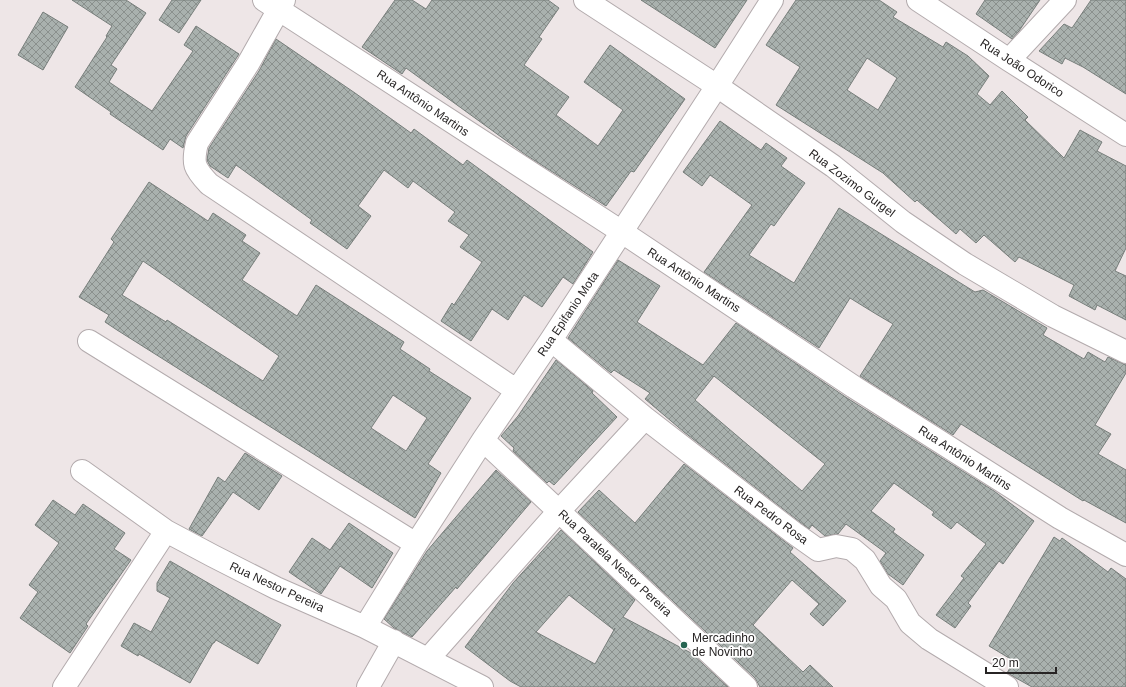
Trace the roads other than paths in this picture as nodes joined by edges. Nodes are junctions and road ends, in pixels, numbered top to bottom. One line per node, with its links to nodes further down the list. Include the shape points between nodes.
1 (585, 0): 7 (street, Rua Zozimo Gurgel)
2 (772, 0): 7 (street, Rua Epifanio Mota)
3 (918, 0): 6 (street, Rua João Odorico)
4 (1064, 0): 6 (street)
5 (276, 3): 9 (street, Rua Antônio Martins, via 488,146); 13 (street, via 248,64 198,143 194,157 200,175 209,184)
6 (1009, 60): 8 (street, Rua João Odorico)
7 (717, 86): 9 (street, Rua Epifanio Mota); 12 (street, Rua Zozimo Gurgel, via 832,166 903,222 965,264 1053,316)
8 (1126, 135)
9 (622, 232): 10 (street, Rua Epifanio Mota); 20 (street, Rua Antônio Martins, via 879,403 1060,518)
10 (551, 340): 13 (street, Rua Epifanio Mota); 14 (street, Rua Pedro Rosa)
11 (89, 341): 19 (street)
12 (1126, 352)
13 (516, 390): 15 (street, Rua Epifanio Mota)
14 (645, 418): 17 (street); 28 (street, Rua Pedro Rosa, via 818,550 836,546 852,550 865,560 881,586 896,599 910,623 929,639)
15 (483, 440): 17 (street, Rua Paralela Nestor Pereira); 19 (street, Rua Epifanio Mota)
16 (82, 471): 18 (street, Rua Nestor Pereira)
17 (559, 510): 23 (street); 27 (street, Rua Paralela Nestor Pereira)
18 (166, 531): 21 (street, Rua Nestor Pereira, via 276,588); 24 (street)
19 (416, 544): 21 (street, Rua Epifanio Mota)
20 (1126, 555)
21 (365, 627): 22 (street, Rua Nestor Pereira)
22 (394, 642): 23 (street, Rua Nestor Pereira); 25 (street)
23 (428, 659): 26 (street, Rua Nestor Pereira)
24 (64, 687)
25 (368, 687)
26 (482, 687)
27 (746, 687)
28 (1007, 687)

